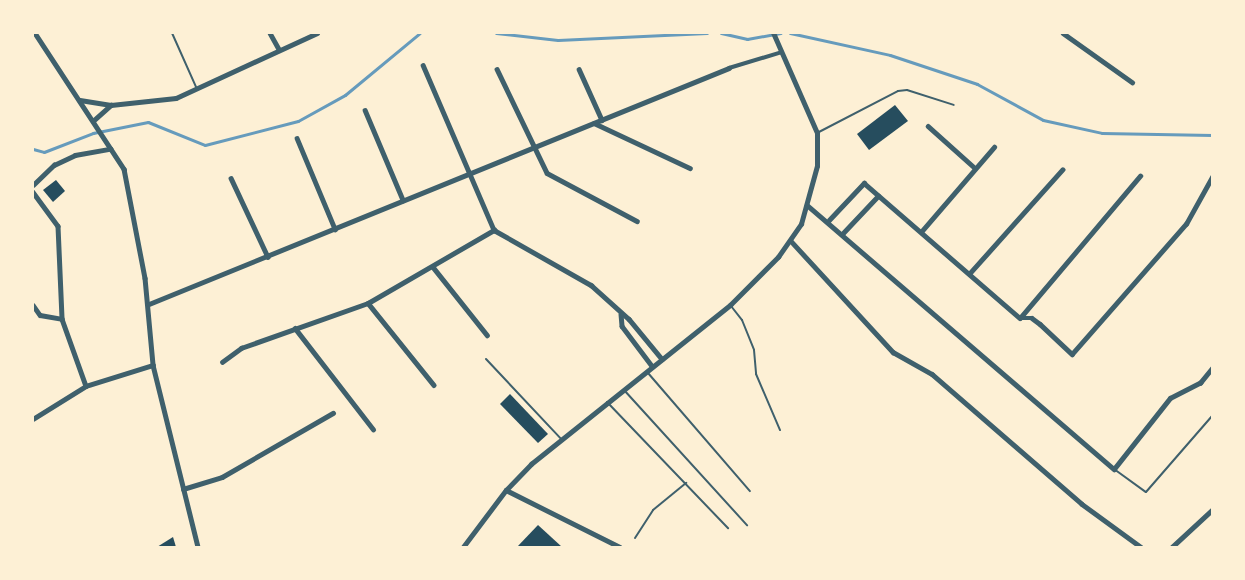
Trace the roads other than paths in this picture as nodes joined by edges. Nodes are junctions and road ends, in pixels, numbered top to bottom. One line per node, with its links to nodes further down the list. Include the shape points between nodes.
1 (35, 33): 15 (street)
2 (172, 33): 14 (lane)
3 (270, 33): 7 (street)
4 (317, 33): 7 (street)
5 (773, 33): 8 (street)
6 (1063, 33): 13 (street)
7 (279, 49): 14 (street)
8 (782, 52): 10 (street); 23 (street)
9 (423, 65): 31 (street)
10 (729, 68): 19 (street)
11 (497, 69): 26 (street)
12 (579, 69): 19 (street)
13 (1132, 82)
14 (196, 87): 16 (street, via 176,98)
15 (80, 99): 16 (street); 20 (street)
16 (111, 105): 20 (street)
17 (954, 105): 23 (lane, via 898,91)
18 (365, 110): 38 (street)
19 (602, 120): 21 (street)
20 (93, 121): 27 (street)
21 (594, 123): 26 (street); 28 (street)
22 (928, 126): 29 (street)
23 (817, 133): 39 (street, via 817,166)
24 (297, 138): 42 (street)
25 (994, 147): 29 (street)
26 (534, 148): 31 (street); 41 (street, via 547,173)
27 (110, 149): 35 (street, via 75,155 54,165); 51 (street, via 128,182)
28 (690, 168)
29 (975, 168): 44 (street)
30 (1062, 170): 49 (street)
31 (468, 176): 38 (street); 43 (street)
32 (1140, 176): 55 (street)
33 (1212, 177): 55 (street, via 1186,224 1072,354 1040,324)
34 (231, 178): 47 (street)
35 (33, 185)
36 (33, 192): 56 (street, via 58,226)
37 (878, 196): 40 (street, via 864,183); 44 (street); 45 (street)
38 (403, 200): 42 (street)
39 (807, 205): 40 (street); 46 (street)
40 (829, 220): 45 (street)
41 (637, 221)
42 (335, 229): 47 (street)
43 (494, 230): 48 (street); 54 (street, via 591,285)
44 (921, 232): 49 (street)
45 (843, 233): 76 (street)
46 (791, 241): 53 (street); 88 (street, via 893,352 932,374 1082,504)
47 (268, 257): 51 (street)
48 (433, 267): 50 (street); 58 (street)
49 (969, 274): 55 (street)
50 (368, 303): 57 (street); 66 (street)
51 (149, 304): 62 (street)
52 (33, 305): 56 (street, via 40,315)
53 (730, 305): 60 (street); 74 (lane, via 742,320 754,350 756,375)
54 (621, 314): 60 (street); 63 (street, via 622,326)
55 (1020, 318)
56 (62, 319): 67 (street)
57 (295, 328): 61 (street, via 241,348); 73 (street)
58 (487, 335)
59 (486, 359): 75 (lane)
60 (662, 359): 63 (street)
61 (222, 362)
62 (153, 365): 67 (street); 78 (street)
63 (652, 366): 65 (street)
64 (1212, 368): 76 (street, via 1200,382 1170,398)
65 (646, 371): 68 (street); 80 (lane)
66 (434, 385)
67 (86, 386): 72 (street)
68 (623, 389): 69 (street); 82 (lane)
69 (607, 402): 75 (street); 77 (lane)
70 (333, 413): 78 (street, via 222,477)
71 (1212, 416): 76 (lane, via 1146,492)
72 (33, 419)
73 (373, 429)
74 (780, 430)
75 (561, 439): 79 (street)
76 (1113, 469)
77 (686, 483): 83 (lane); 84 (lane, via 652,510)
78 (183, 489): 85 (street)
79 (506, 490): 86 (street); 87 (street)
80 (750, 491)
81 (1212, 510): 89 (street)
82 (747, 525)
83 (728, 528)
84 (635, 538)
85 (198, 547)
86 (463, 547)
87 (620, 547)
88 (1141, 547)
89 (1172, 547)

